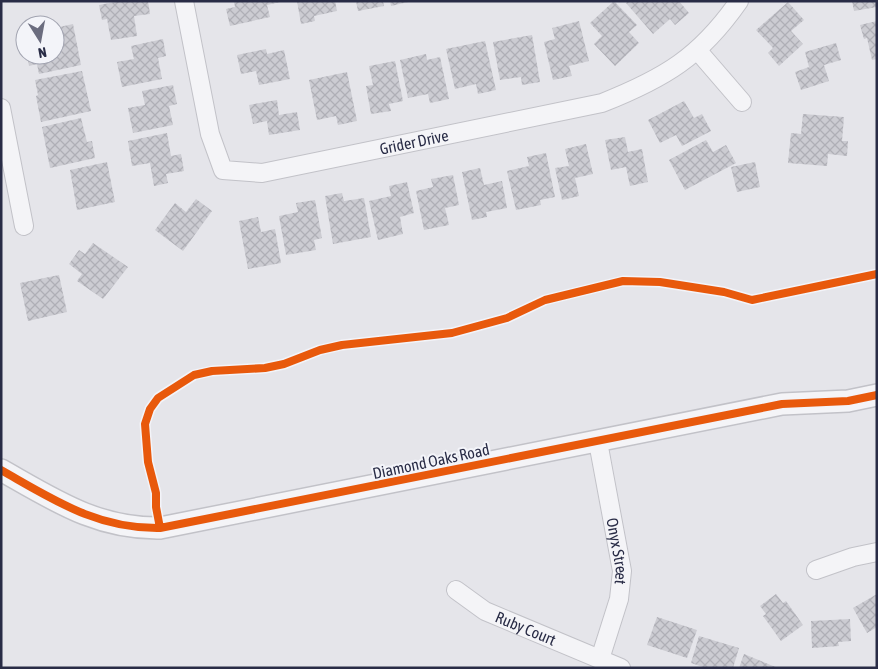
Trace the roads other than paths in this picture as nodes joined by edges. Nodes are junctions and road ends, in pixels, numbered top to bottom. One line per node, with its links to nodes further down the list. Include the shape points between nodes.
1 (184, 1): 3 (street, Grider Drive, via 210,134 223,170 262,173 602,103 636,89)
2 (739, 1): 3 (street, Grider Drive)
3 (698, 51): 4 (street)
4 (742, 102)
5 (1, 108): 6 (street)
6 (24, 226)
7 (877, 395): 8 (street, Diamond Oaks Road, via 848,401 782,404)
8 (598, 442): 9 (street, Diamond Oaks Road, via 160,528 136,529 97,520); 13 (street, Onyx Street, via 622,571 619,599)
9 (1, 470)
10 (877, 552): 11 (street)
11 (816, 570)
12 (456, 590): 13 (street, Ruby Court, via 485,611)
13 (600, 659): 14 (street, Ruby Court)
14 (621, 668)

